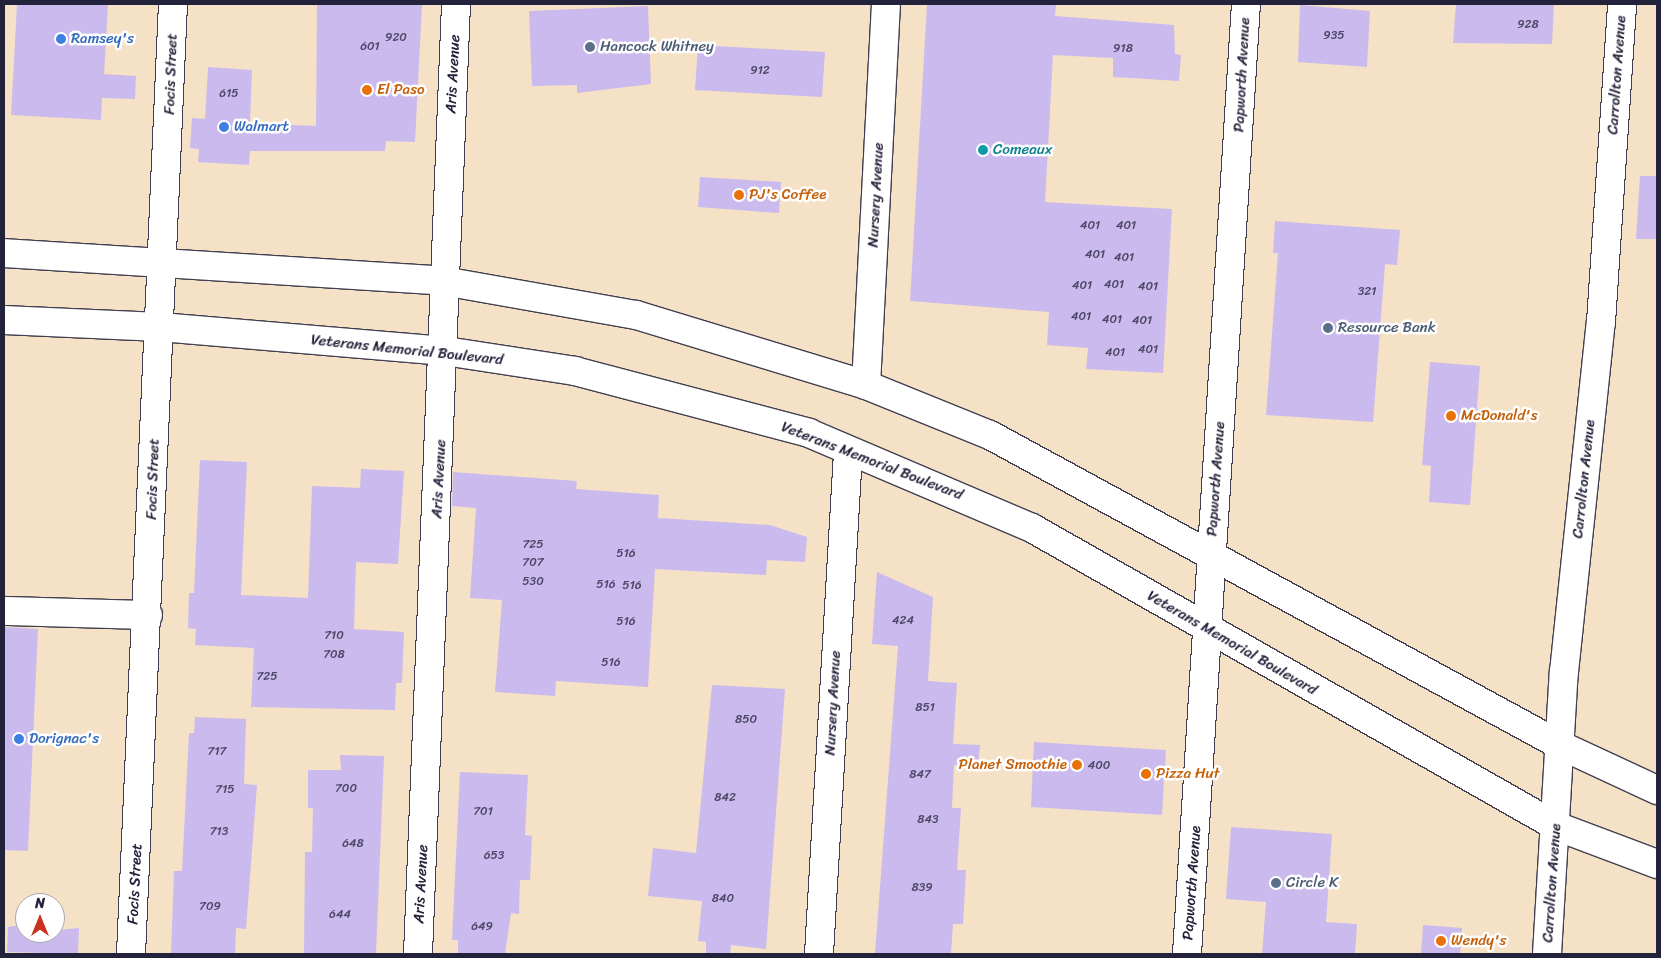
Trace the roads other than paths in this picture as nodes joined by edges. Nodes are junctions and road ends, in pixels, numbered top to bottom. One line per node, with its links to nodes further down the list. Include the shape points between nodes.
1 (173, 4): 7 (street, Focis Street)
2 (456, 4): 8 (street, Aris Avenue)
3 (886, 4): 12 (street, Nursery Avenue)
4 (1246, 4): 14 (street, Papworth Avenue)
5 (1622, 4): 18 (street, Carrollton Avenue, via 1601,322)
6 (4, 252): 7 (street)
7 (164, 261): 8 (street); 10 (street, Focis Street)
8 (443, 281): 11 (street, Aris Avenue); 12 (street, via 636,315)
9 (4, 320): 10 (street, Veterans Memorial Boulevard)
10 (160, 327): 11 (street, Veterans Memorial Boulevard); 16 (street, Focis Street)
11 (445, 351): 13 (street, Veterans Memorial Boulevard, via 575,371 720,407 809,433); 23 (street, Aris Avenue)
12 (866, 385): 14 (street, via 990,435)
13 (848, 452): 17 (street, Veterans Memorial Boulevard, via 932,482 1032,528); 24 (street, Nursery Avenue)
14 (1211, 552): 17 (street, Papworth Avenue); 18 (street)
15 (4, 611): 16 (street)
16 (148, 615): 22 (street, Focis Street)
17 (1208, 630): 20 (street, Veterans Memorial Boulevard); 25 (street, Papworth Avenue)
18 (1560, 745): 19 (street); 20 (street, Carrollton Avenue)
19 (1657, 790)
20 (1556, 826): 21 (street, Veterans Memorial Boulevard); 26 (street, Carrollton Avenue)
21 (1657, 864)
22 (131, 954)
23 (418, 954)
24 (819, 954)
25 (1187, 954)
26 (1548, 954)

